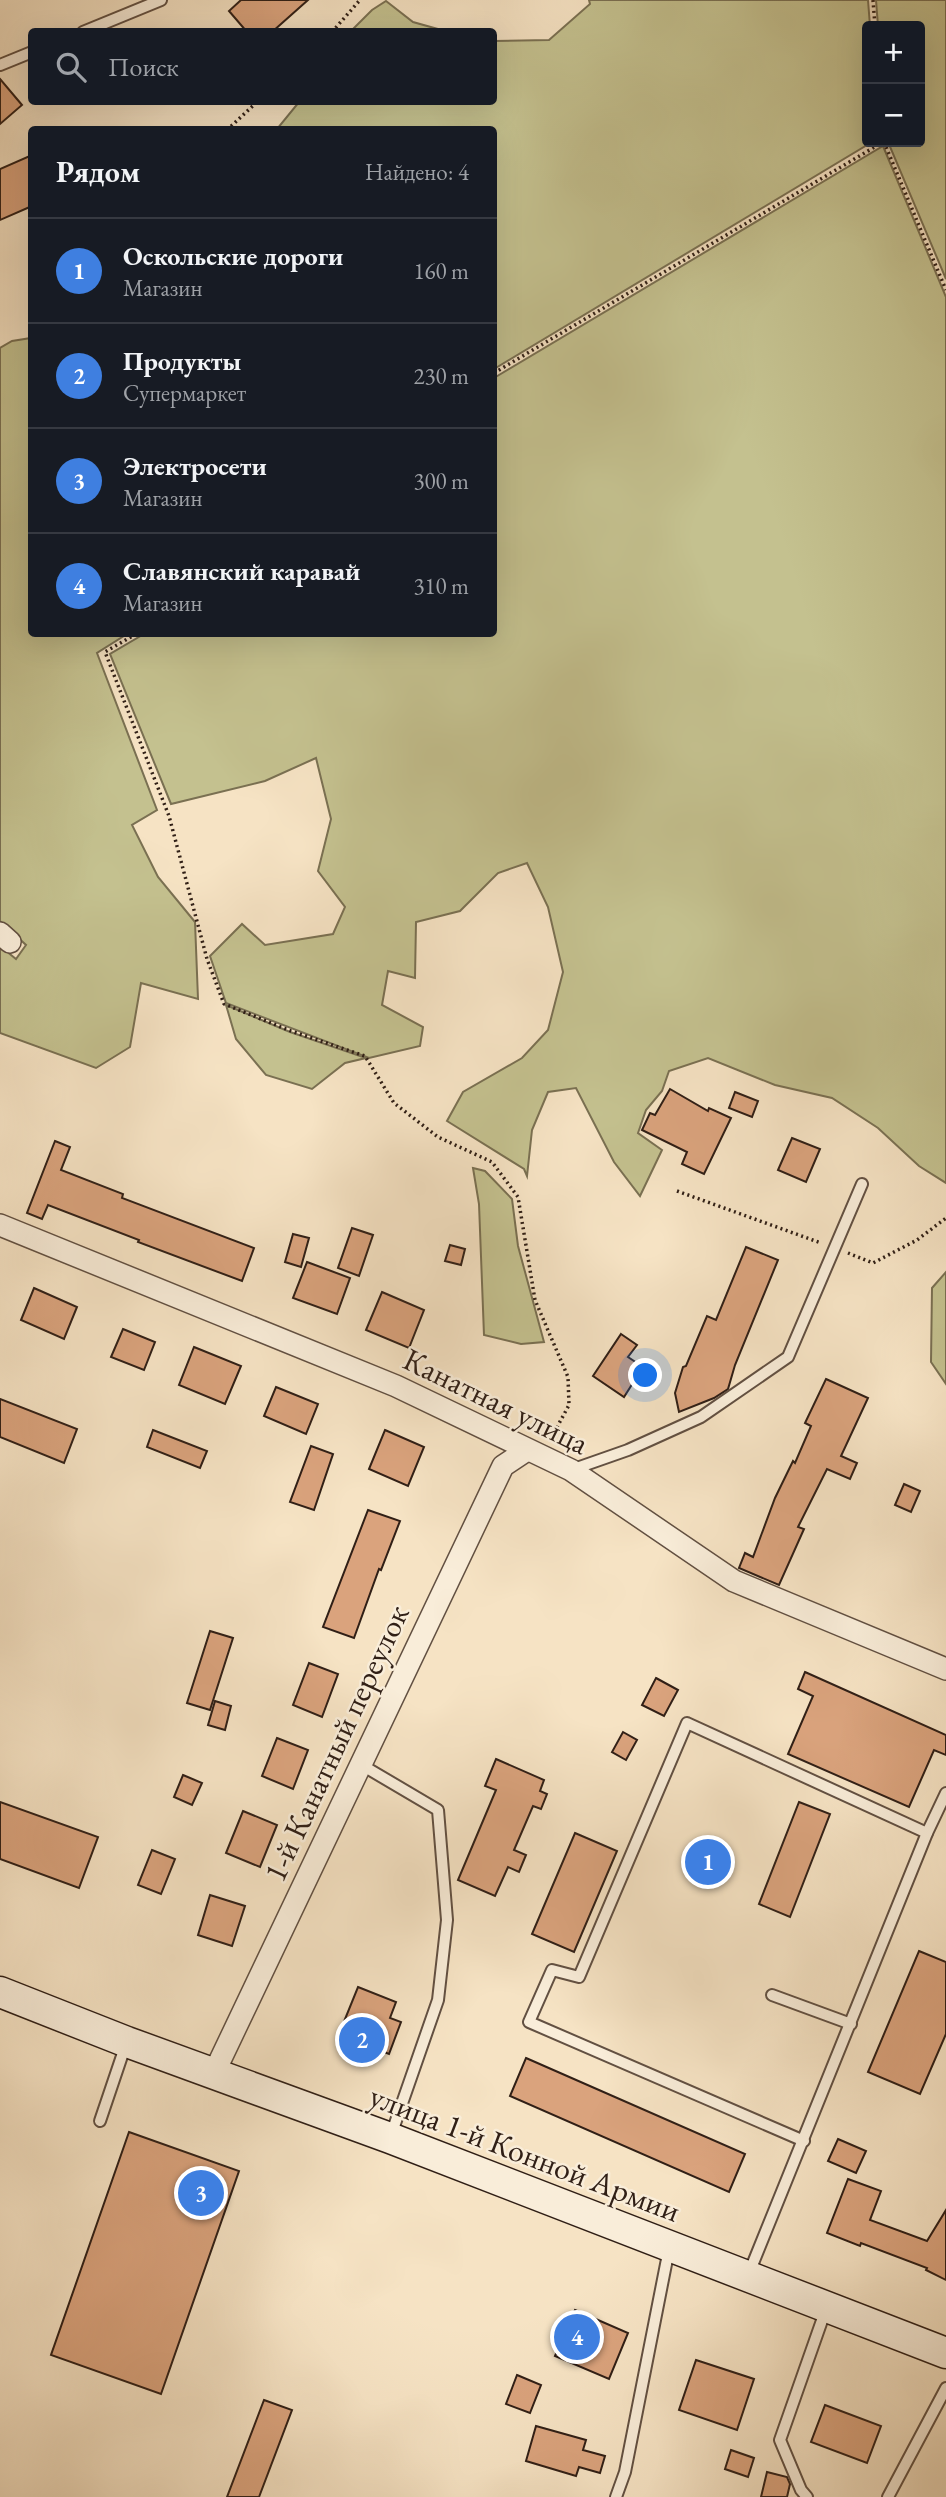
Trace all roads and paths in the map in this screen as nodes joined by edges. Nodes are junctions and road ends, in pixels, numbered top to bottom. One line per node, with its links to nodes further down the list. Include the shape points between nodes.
1 (161, 0): 5 (lane)
2 (360, 0): 6 (path)
3 (873, 0): 4 (path)
4 (875, 21)
5 (93, 28)
6 (336, 28)
7 (28, 54): 8 (lane)
8 (0, 65)
9 (254, 105): 10 (path)
10 (231, 126)
11 (875, 147): 14 (path)
12 (885, 147): 13 (path)
13 (946, 289)
14 (497, 371)
15 (131, 637): 21 (path, via 105,652 169,816 207,959 224,1004 365,1056 394,1104 438,1137 492,1162 518,1197 535,1300 568,1377 569,1405 556,1429)
16 (862, 1184): 20 (lane)
17 (677, 1191): 20 (path)
18 (946, 1218): 20 (path, via 917,1240 873,1263)
19 (0, 1225): 21 (street, Канатная улица, via 396,1386)
20 (833, 1248): 22 (lane, via 788,1357 701,1417)
21 (527, 1450): 22 (street, Канатная улица); 24 (street, 1-й Канатный переулок, via 503,1466)
22 (571, 1470): 23 (street, Канатная улица, via 734,1581)
23 (946, 1669)
24 (360, 1765): 31 (street, 1-й Канатный переулок); 33 (lane, via 438,1810 447,1920 438,2000)
25 (946, 1793): 26 (lane)
26 (927, 1833): 29 (lane); 34 (lane, via 687,1723 579,1977 552,1970 529,2022)
27 (0, 1992): 30 (main road, улица 1-й Конной Армии)
28 (772, 1995): 29 (lane)
29 (851, 2024): 34 (lane)
30 (127, 2042): 31 (main road, улица 1-й Конной Армии); 32 (lane)
31 (214, 2073): 33 (main road, улица 1-й Конной Армии)
32 (100, 2121)
33 (390, 2138): 35 (main road, улица 1-й Конной Армии)
34 (804, 2141): 36 (lane)
35 (669, 2246): 36 (main road, улица 1-й Конной Армии); 40 (lane, via 625,2472)
36 (748, 2276): 37 (main road, улица 1-й Конной Армии)
37 (827, 2307): 38 (main road, улица 1-й Конной Армии); 41 (lane, via 780,2440)
38 (946, 2353)
39 (946, 2388): 42 (lane)
40 (615, 2497)
41 (807, 2497)
42 (888, 2497)

